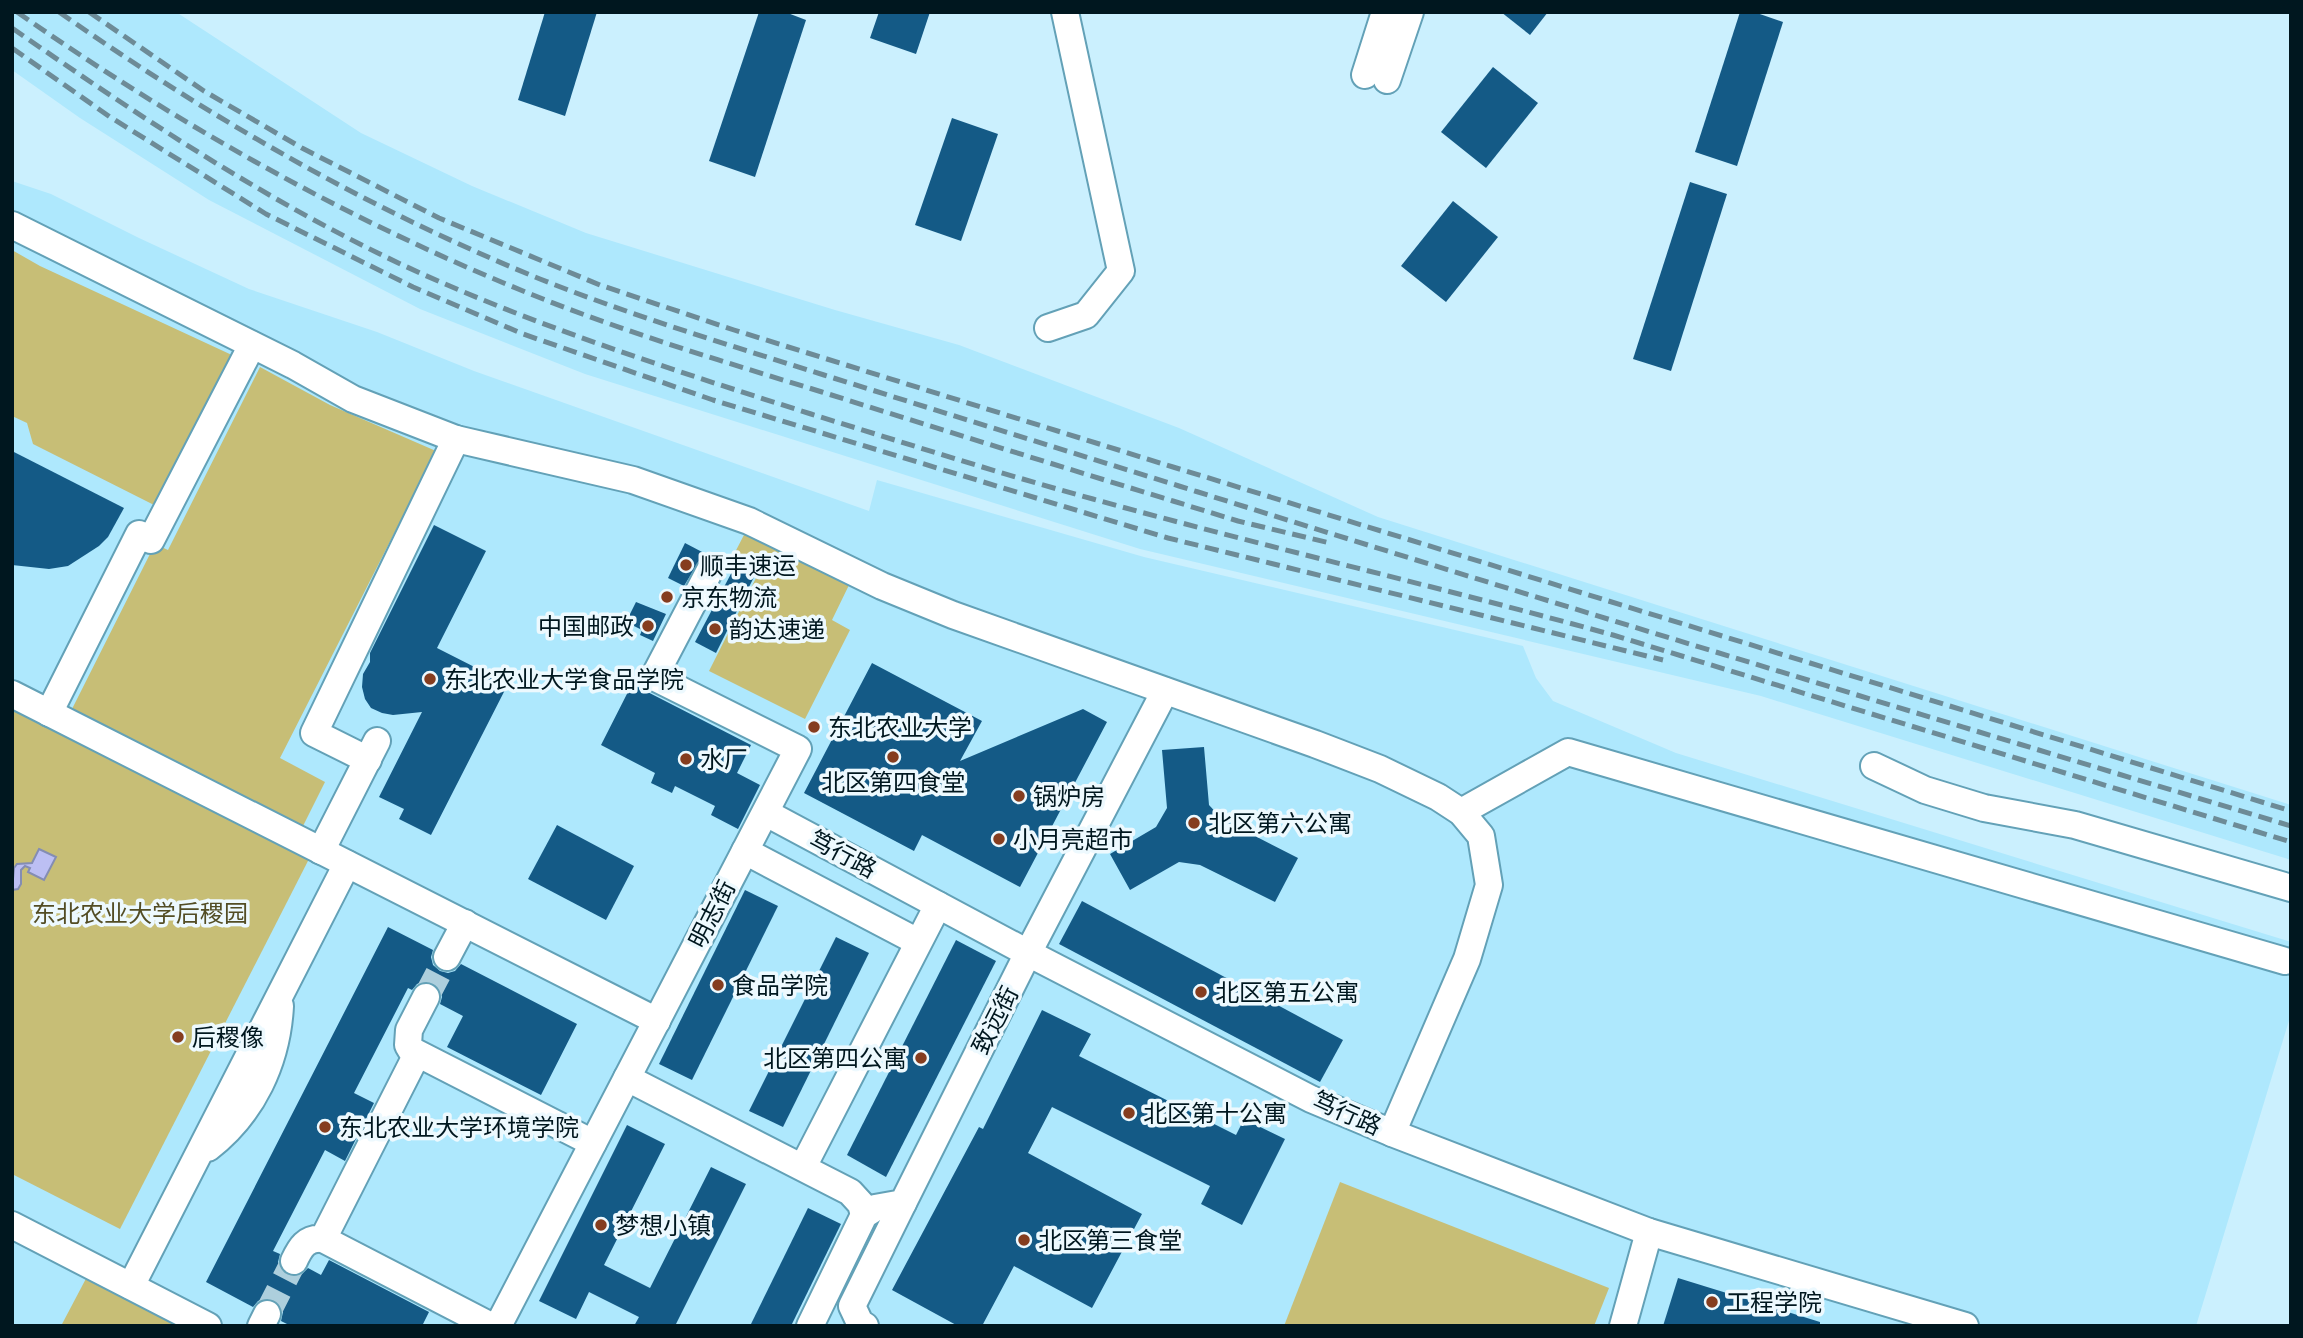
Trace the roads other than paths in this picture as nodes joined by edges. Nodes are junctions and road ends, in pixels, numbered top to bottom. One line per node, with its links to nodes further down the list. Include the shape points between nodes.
1 (1065, 12): 5 (street, via 1121,271 1086,315)
2 (1385, 12): 3 (street, via 1376,78)
3 (1410, 12)
4 (12, 225): 6 (street)
5 (1048, 328)
6 (252, 345): 7 (street, via 354,399); 11 (street, via 151,540 139,534)
7 (456, 439): 9 (street, via 633,480 748,521 953,615); 15 (street, via 331,679 314,733 372,750)
8 (709, 572): 13 (street, 明志街, via 654,677 797,749)
9 (1165, 691): 14 (street, via 1380,769); 22 (street, 致远街)
10 (12, 694): 11 (street)
11 (49, 713): 15 (street)
12 (1874, 766): 18 (street, via 1925,790 1984,808 2075,825)
13 (766, 813): 16 (street, 明志街); 19 (street, 笃行路)
14 (1461, 813): 24 (street, via 1568,752); 29 (street, via 1481,836 1489,885 1467,959)
15 (321, 851): 17 (street)
16 (745, 851): 21 (street); 26 (street, 明志街)
17 (347, 864): 20 (street); 38 (street)
18 (2291, 888)
19 (938, 905): 21 (street); 22 (street, 笃行路)
20 (465, 923): 23 (street); 26 (street)
21 (918, 942): 31 (street)
22 (1028, 953): 29 (street, 笃行路, via 1311,1099); 32 (street, 致远街)
23 (447, 957)
24 (2285, 961)
25 (426, 998): 27 (street, via 407,1038)
26 (657, 1021): 28 (street, 明志街)
27 (417, 1054): 30 (street); 36 (street)
28 (627, 1079): 30 (street, 明志街); 31 (street)
29 (1392, 1133): 35 (street, 笃行路)
30 (593, 1143): 41 (street, 明志街)
31 (803, 1167): 33 (street, via 850,1192 861,1203)
32 (903, 1203): 33 (street); 43 (street, 致远街, via 852,1306)
33 (864, 1215): 42 (street)
34 (12, 1225): 38 (street)
35 (1649, 1232): 44 (street); 45 (street, 笃行路)
36 (323, 1239): 37 (street, via 305,1242); 40 (street)
37 (294, 1261)
38 (131, 1286): 39 (street)
39 (208, 1326)
40 (491, 1326)
41 (498, 1326)
42 (810, 1326)
43 (865, 1326)
44 (1623, 1326)
45 (1965, 1326)

